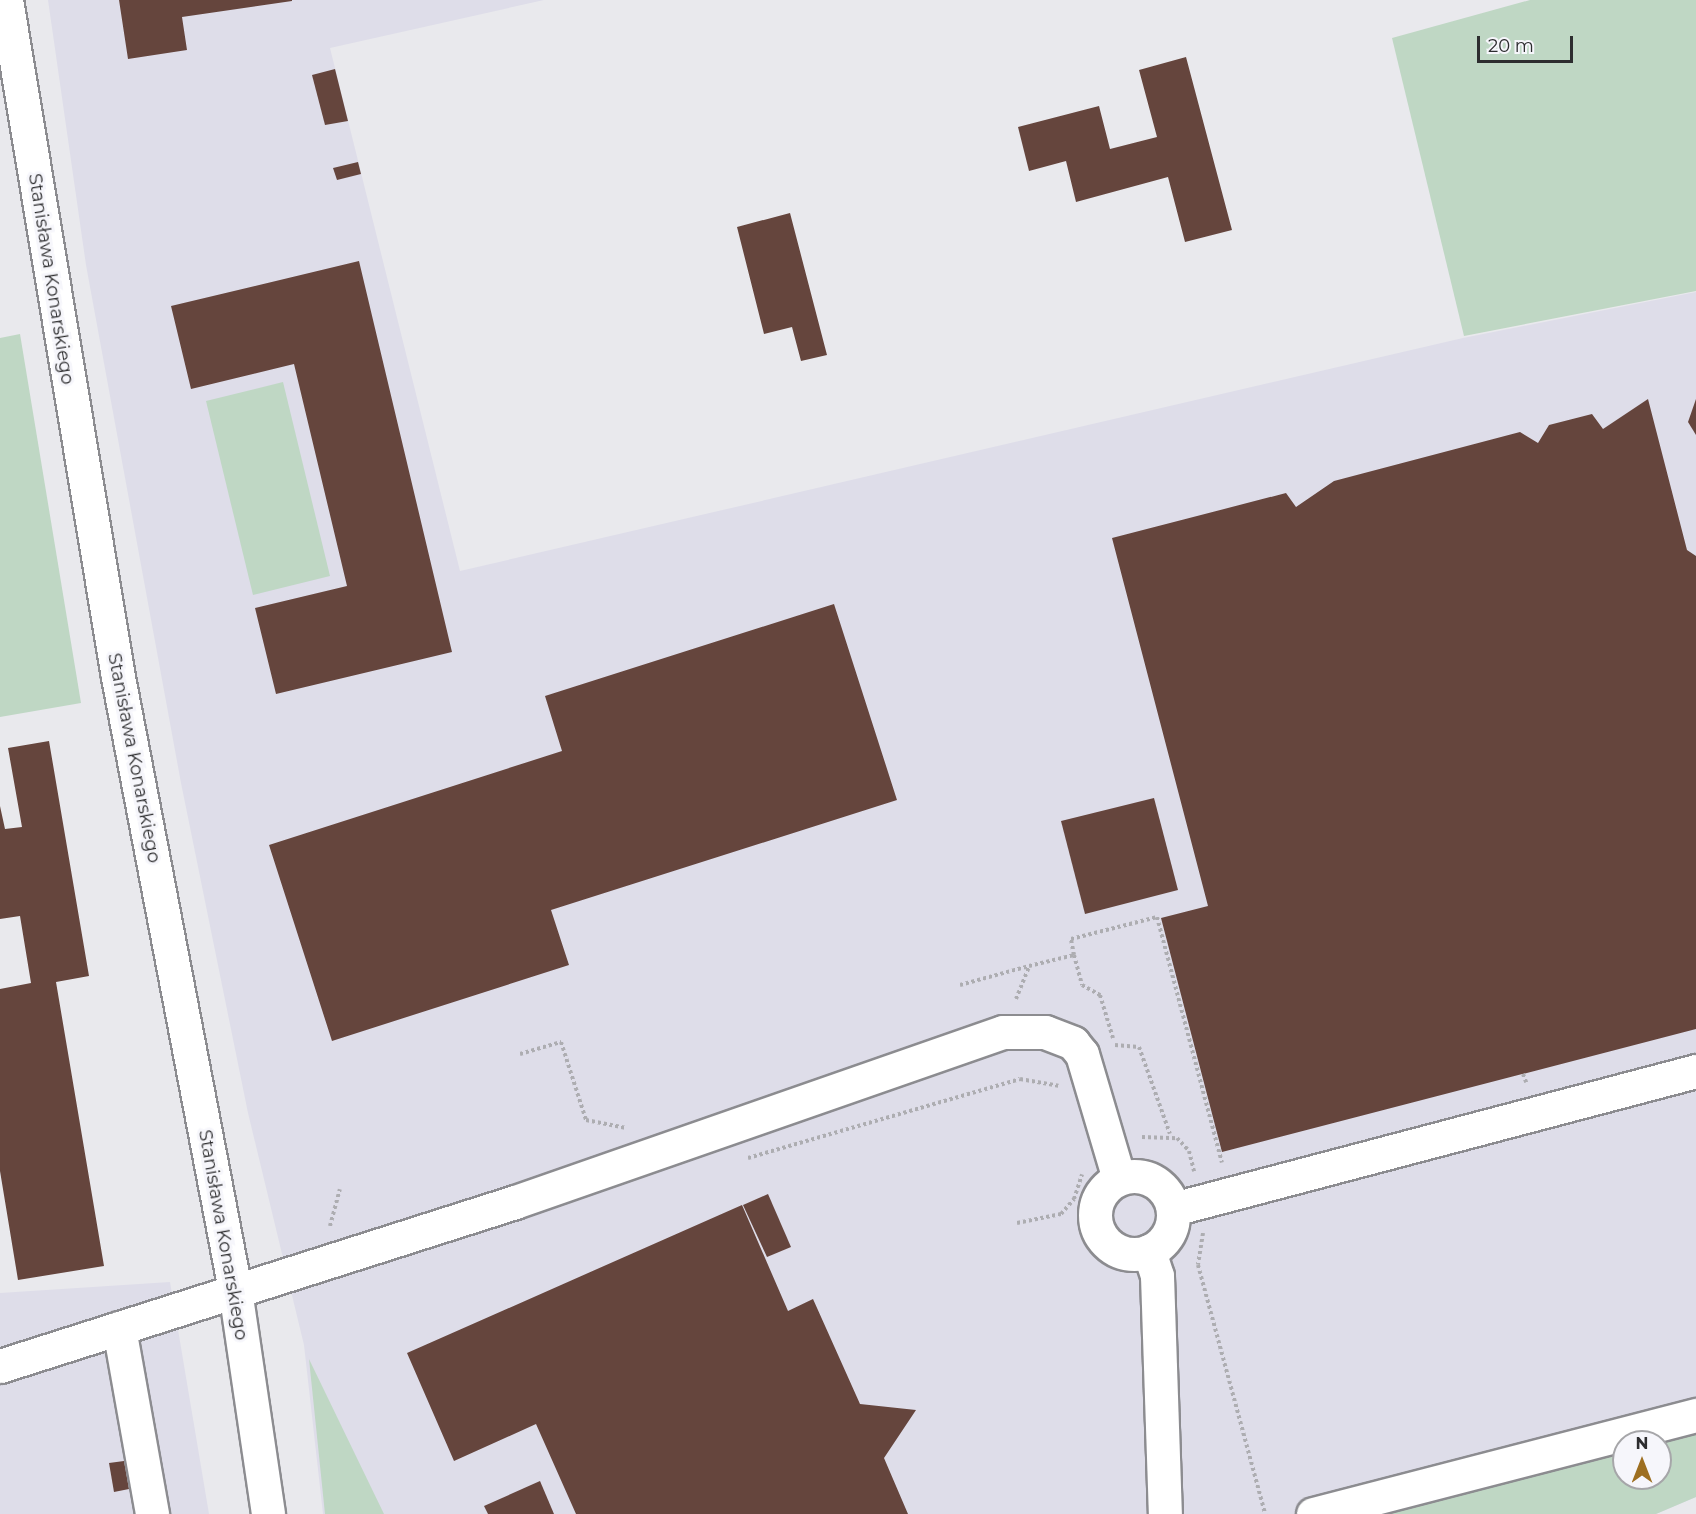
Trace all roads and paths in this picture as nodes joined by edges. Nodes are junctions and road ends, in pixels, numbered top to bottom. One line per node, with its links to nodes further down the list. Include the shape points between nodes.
1 (6, 0): 26 (street, Stanisława Konarskiego, via 116,666)
2 (1074, 955): 3 (path); 6 (path, via 1082,985 1101,995); 17 (path, via 1071,939 1157,917)
3 (1029, 966): 4 (path); 5 (path)
4 (960, 985)
5 (1014, 1002)
6 (1115, 1045): 8 (path); 12 (path, via 1138,1047)
7 (520, 1054): 13 (path, via 561,1042 586,1120 636,1129)
8 (1118, 1055)
9 (1696, 1071): 20 (street)
10 (1066, 1093): 16 (path, via 1046,1079 1020,1079)
11 (1139, 1129): 14 (path)
12 (1170, 1134): 14 (path); 20 (path, via 1189,1151)
13 (614, 1137)
14 (1143, 1139): 15 (path)
15 (1111, 1148): 18 (street); 22 (path, via 1086,1154 1074,1199 1060,1214); 26 (street, via 1091,1072 1072,1043 1045,1032 1003,1032 515,1202)
16 (736, 1162)
17 (1222, 1164)
18 (1119, 1179): 20 (street, via 1153,1181); 25 (street, via 1101,1194 1097,1227 1113,1247)
19 (340, 1189): 23 (path)
20 (1187, 1205): 25 (street, via 1168,1234); 33 (path, via 1206,1219 1198,1265)
21 (341, 1223): 23 (path)
22 (1017, 1223)
23 (330, 1227): 24 (path)
24 (320, 1229)
25 (1149, 1251): 32 (street, via 1157,1276)
26 (235, 1290): 27 (street); 31 (street, Stanisława Konarskiego)
27 (119, 1328): 28 (street); 30 (street)
28 (0, 1366)
29 (1696, 1415): 34 (street)
30 (152, 1514)
31 (268, 1514)
32 (1165, 1514)
33 (1265, 1514)
34 (1313, 1514)

